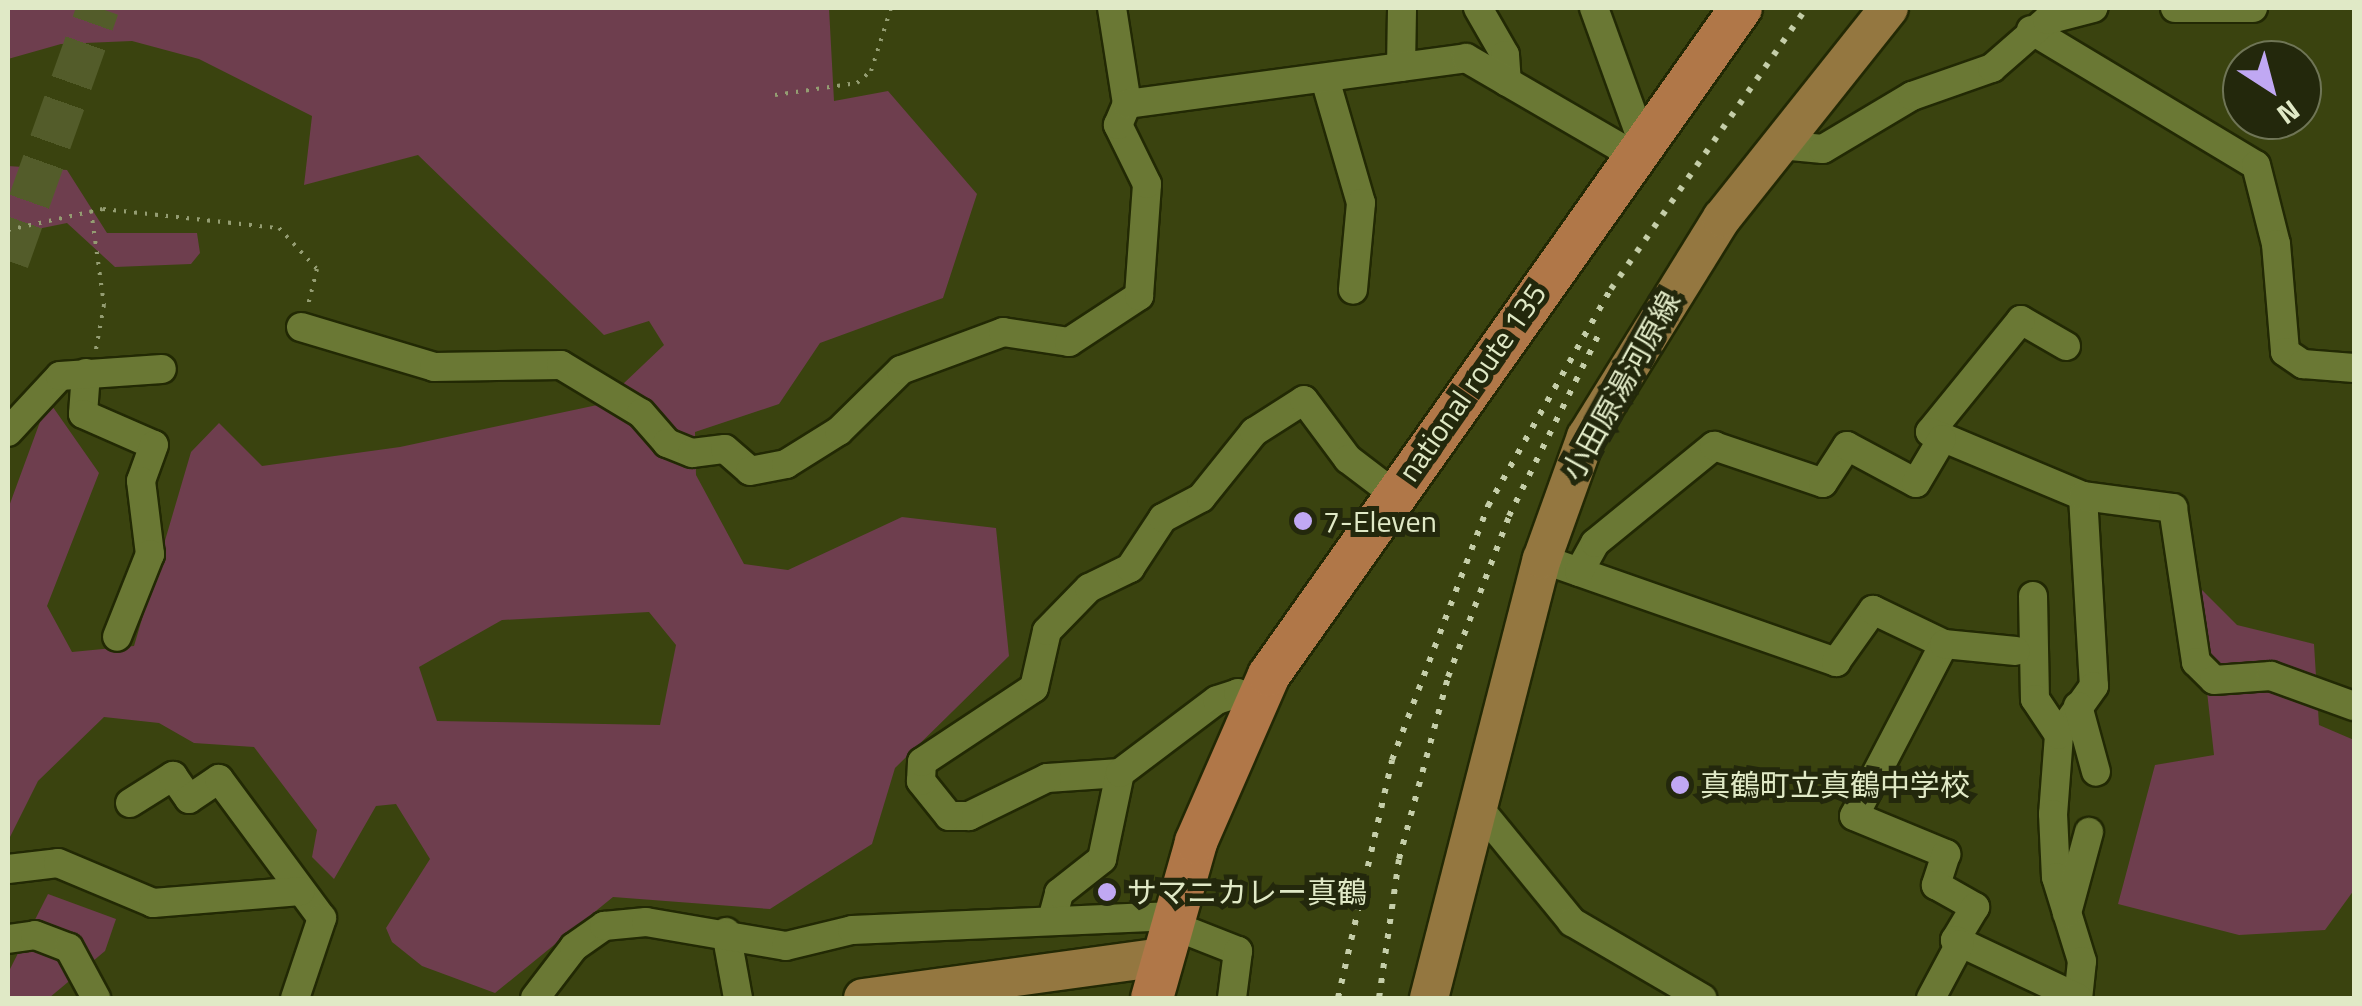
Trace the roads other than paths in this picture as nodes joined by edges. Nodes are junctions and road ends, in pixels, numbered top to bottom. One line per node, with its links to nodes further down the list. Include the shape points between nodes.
1 (1112, 8): 14 (street)
2 (1402, 8): 11 (street)
3 (1478, 8): 13 (street, via 1506,55)
4 (1594, 8): 16 (street)
5 (1741, 8): 16 (highway, national route 135)
6 (1889, 8): 15 (main road, 小田原湯河原線)
7 (2092, 8): 10 (street)
8 (2175, 8): 9 (street)
9 (2253, 8)
10 (2030, 30): 15 (street, via 1992,68 1912,96 1824,149); 20 (street, via 2256,165 2270,210 2285,352 2303,364)
11 (1401, 67): 12 (street); 13 (street, via 1466,58)
12 (1325, 80): 14 (street); 17 (street, via 1361,203)
13 (1507, 82): 16 (street)
14 (1127, 104): 18 (street, via 1118,125 1148,184 1139,296 1068,342 1003,332 902,370 840,431 786,464 750,471 726,450 692,453 667,443 641,413 561,365 434,367)
15 (1780, 145): 27 (main road, 小田原湯河原線, via 1649,324 1586,437)
16 (1636, 146): 25 (highway, national route 135)
17 (1353, 290)
18 (301, 328)
19 (2066, 346): 24 (street, via 2021,320 1930,432)
20 (2354, 368)
21 (162, 369): 22 (street)
22 (89, 373): 23 (street, via 60,376); 30 (street, via 83,414 154,445 140,480 150,554)
23 (8, 432)
24 (1942, 439): 26 (street); 28 (street, via 1916,483 1847,446 1824,483 1714,446 1594,543)
25 (1394, 494): 33 (highway, national route 135); 38 (street, via 1348,460 1304,400 1254,432 1201,498 1163,518 1130,568 1089,588 1047,631 1034,688 922,762 922,781 949,816 969,816 1047,778)
26 (2082, 496): 34 (street, via 2094,686); 35 (street, via 2174,508 2196,662 2214,680 2271,676)
27 (1542, 559): 28 (street); 40 (main road, 小田原湯河原線)
28 (1580, 572): 31 (street, via 1836,662 1873,610)
29 (2033, 596): 36 (street, via 2036,698)
30 (117, 637)
31 (1944, 644): 32 (street); 49 (street, via 1854,816 1946,854 1936,884 1975,906)
32 (2016, 651)
33 (1254, 702): 38 (street, via 1238,693 1217,700); 47 (highway, national route 135)
34 (2078, 706): 36 (street); 37 (street)
35 (2354, 706)
36 (2059, 735): 45 (street, via 2054,846)
37 (2096, 772)
38 (1120, 773): 44 (street, via 1102,859 1060,893)
39 (130, 803): 43 (street, via 172,776 189,799 219,778 298,874)
40 (1478, 807): 58 (main road, 小田原湯河原線); 59 (street, via 1572,922)
41 (2089, 832): 45 (street)
42 (8, 869): 43 (street, via 58,863 152,903)
43 (301, 891): 51 (street, via 322,918)
44 (1053, 916): 46 (street, via 852,930 786,946); 47 (street)
45 (2066, 917): 61 (street, via 2082,961)
46 (726, 932): 52 (street, via 604,926 574,946); 53 (street)
47 (1169, 933): 54 (main road); 55 (street); 56 (highway, national route 135); 57 (street, via 1238,951)
48 (8, 939): 50 (street, via 34,935 69,948)
49 (1960, 944): 60 (street); 61 (street)
50 (96, 998)
51 (295, 998)
52 (535, 998)
53 (738, 998)
54 (863, 998)
55 (1142, 998)
56 (1152, 998)
57 (1232, 998)
58 (1429, 998)
59 (1702, 998)
60 (1931, 998)
61 (2078, 998)

